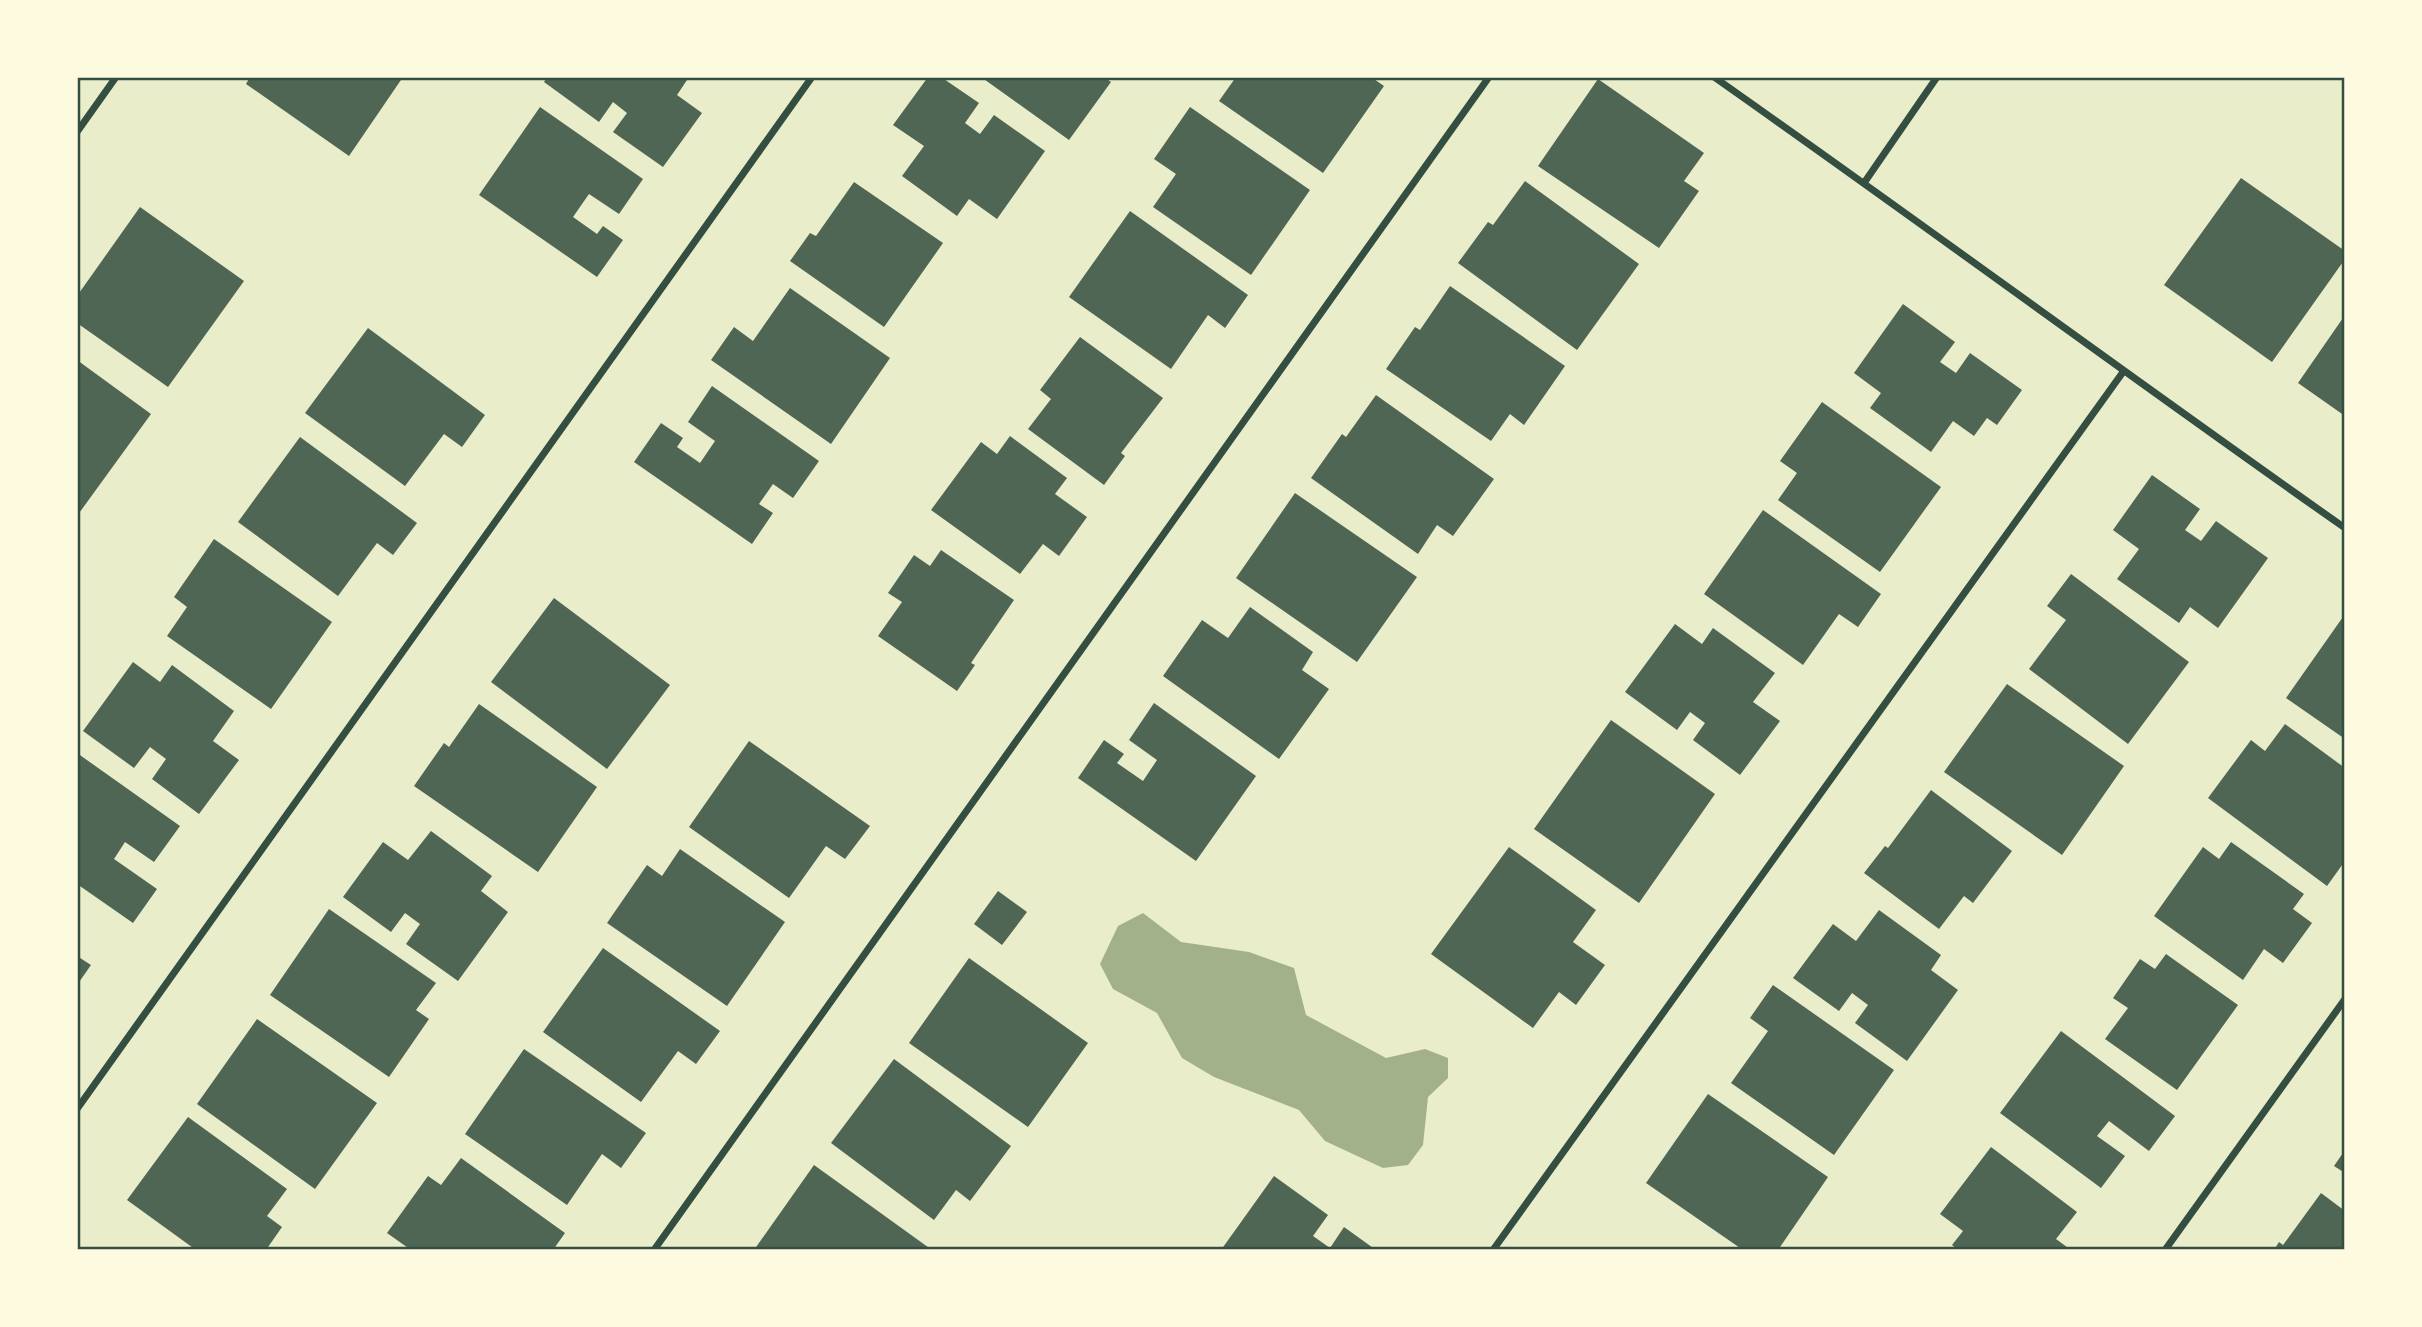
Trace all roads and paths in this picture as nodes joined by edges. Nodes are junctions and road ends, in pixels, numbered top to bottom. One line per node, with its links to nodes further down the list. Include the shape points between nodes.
1 (116, 77): 6 (street)
2 (812, 77): 11 (street)
3 (1489, 77): 12 (street)
4 (1714, 77): 7 (street)
5 (1937, 77): 7 (street)
6 (77, 132)
7 (1864, 183): 8 (street)
8 (2123, 372): 9 (street); 13 (street)
9 (2345, 528)
10 (2345, 999): 14 (street)
11 (77, 1109)
12 (654, 1250)
13 (1493, 1250)
14 (2165, 1250)

